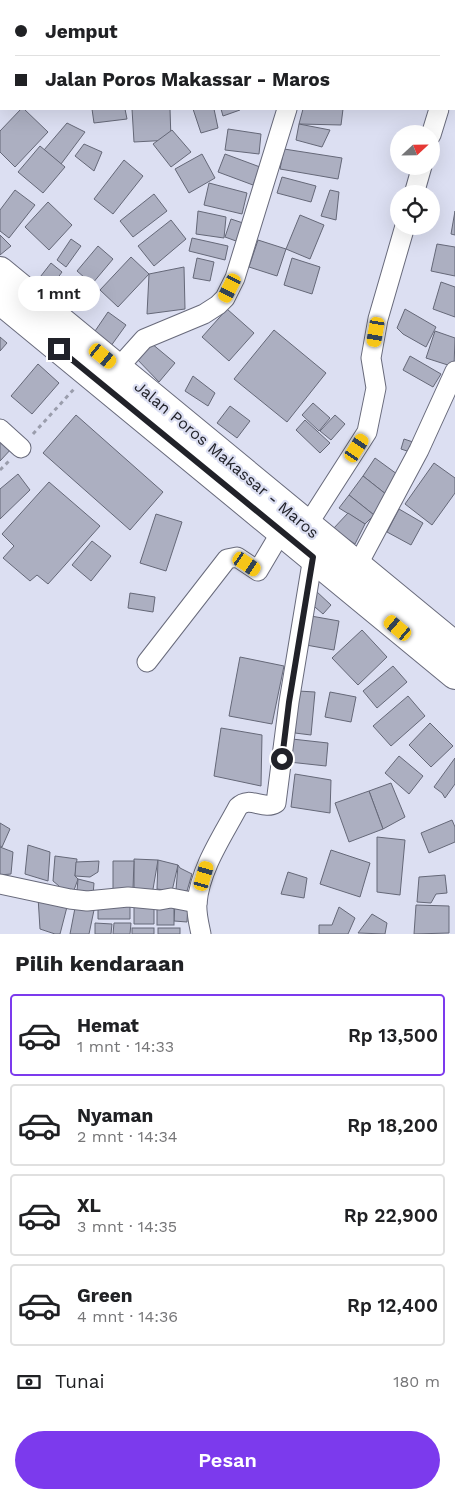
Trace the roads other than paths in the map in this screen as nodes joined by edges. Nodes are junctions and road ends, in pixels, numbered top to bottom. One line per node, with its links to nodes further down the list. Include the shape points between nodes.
1 (287, 110): 7 (street, via 235,278 225,298 204,314 144,339)
2 (439, 110): 3 (street)
3 (434, 125)
4 (402, 235): 11 (street, via 378,318 371,358 376,388 367,432)
5 (0, 270): 7 (highway, Jalan Poros Makassar - Maros)
6 (0, 300): 11 (highway, Jalan Poros Makassar - Maros)
7 (118, 368): 11 (highway, Jalan Poros Makassar - Maros)
8 (455, 370): 12 (street, via 419,450)
9 (0, 429): 10 (street)
10 (21, 448)
11 (300, 539): 12 (highway, Jalan Poros Makassar - Maros); 14 (street, via 258,571 237,557 227,559); 15 (highway, Jalan Poros Makassar - Maros); 17 (street, via 289,702 276,803 270,806 247,802 238,807 207,866)
12 (356, 566): 13 (highway, Jalan Poros Makassar - Maros)
13 (455, 646)
14 (147, 662)
15 (455, 675)
16 (0, 884): 17 (street, via 87,901 128,897 171,898)
17 (197, 903): 18 (street)
18 (201, 934)

